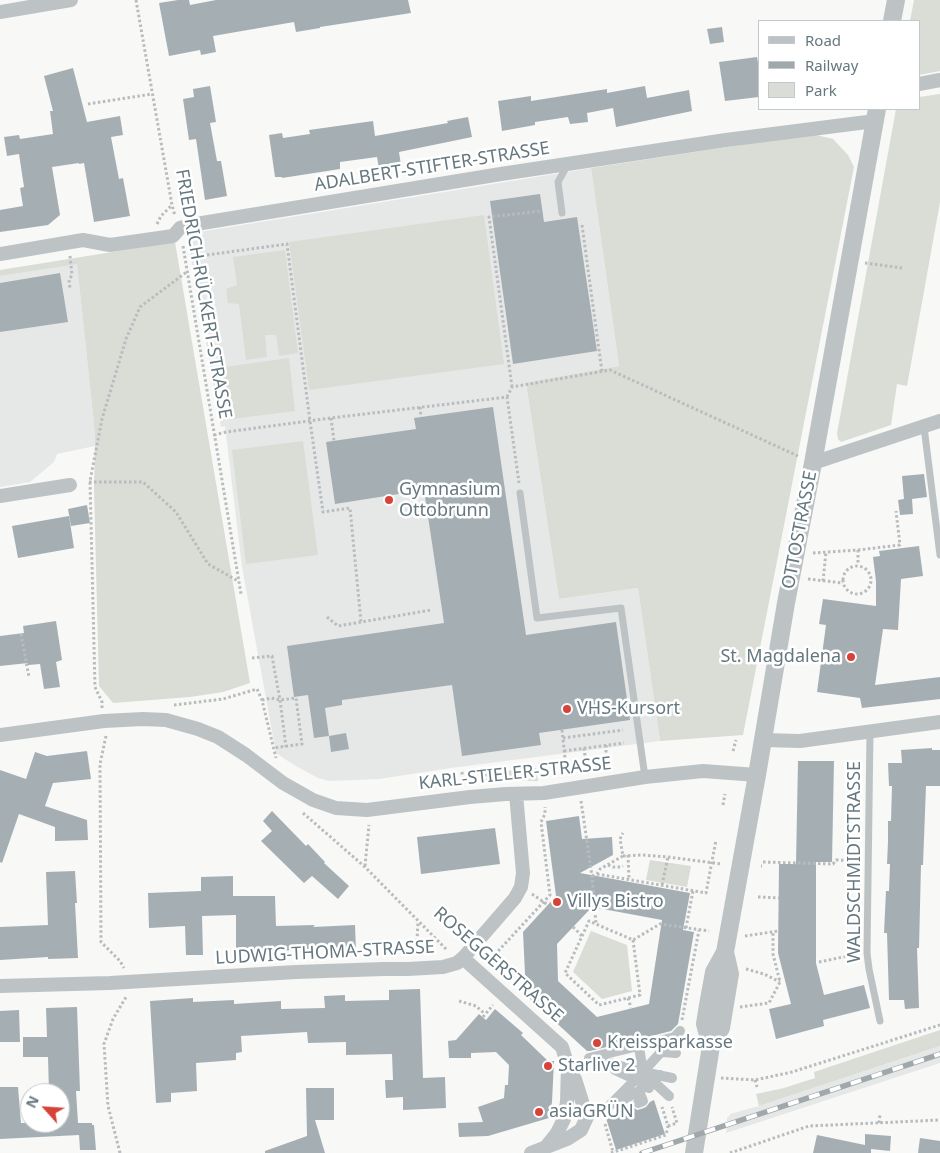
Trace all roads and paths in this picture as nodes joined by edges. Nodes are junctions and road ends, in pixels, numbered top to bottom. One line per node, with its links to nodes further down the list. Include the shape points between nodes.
1 (71, 0): 4 (street)
2 (136, 0): 8 (path, FRIEDRICH-RÜCKERT-STRASSE)
3 (896, 0): 5 (street)
4 (0, 12)
5 (892, 20)
6 (940, 80): 7 (street)
7 (920, 84)
8 (152, 94): 9 (path); 15 (path, FRIEDRICH-RÜCKERT-STRASSE, via 172,205)
9 (88, 104)
10 (876, 115): 11 (street, ADALBERT-STIFTER-STRASSE); 19 (street, OTTOSTRASSE)
11 (568, 164): 13 (lane, via 558,182); 15 (street, ADALBERT-STIFTER-STRASSE)
12 (541, 210): 24 (path, via 489,218)
13 (562, 213)
14 (582, 225): 23 (path)
15 (180, 228): 16 (street, ADALBERT-STIFTER-STRASSE, via 173,236 129,243 110,245 83,240); 21 (path, FRIEDRICH-RÜCKERT-STRASSE)
16 (0, 254)
17 (207, 255): 29 (path, via 287,244)
18 (70, 256): 22 (path)
19 (850, 261): 20 (path); 34 (street, OTTOSTRASSE)
20 (902, 268)
21 (188, 271): 32 (path, FRIEDRICH-RÜCKERT-STRASSE); 45 (path, via 140,307 126,339 102,419 90,482 143,482 176,512 208,564)
22 (70, 288)
23 (602, 372): 24 (path); 34 (path, via 610,370)
24 (512, 387): 25 (path)
25 (507, 397): 26 (path); 36 (path)
26 (420, 407): 27 (path); 28 (path)
27 (421, 417)
28 (331, 418): 29 (path); 33 (path)
29 (310, 421): 32 (path); 51 (path, via 323,512 350,508)
30 (940, 421): 31 (street)
31 (924, 427): 34 (street); 42 (lane)
32 (214, 435): 45 (path, FRIEDRICH-RÜCKERT-STRASSE)
33 (334, 441)
34 (813, 463): 65 (street, OTTOSTRASSE)
35 (70, 485): 37 (street)
36 (520, 493): 79 (lane, via 537,618 621,608)
37 (0, 496)
38 (896, 511): 39 (path, via 900,545)
39 (858, 550): 40 (path); 43 (path)
40 (826, 552): 41 (path); 46 (path)
41 (813, 553)
42 (940, 555)
43 (858, 565): 47 (path, via 846,570); 47 (path, via 870,573 870,586 865,592 852,593)
44 (808, 579): 46 (path)
45 (238, 581): 48 (path, FRIEDRICH-RÜCKERT-STRASSE)
46 (823, 581): 47 (path)
47 (843, 583)
48 (241, 594)
49 (432, 610): 51 (path)
50 (327, 618): 51 (path, via 338,626)
51 (361, 622)
52 (21, 634): 54 (path)
53 (252, 658): 56 (path, via 272,656)
54 (29, 677)
55 (262, 700): 56 (path); 57 (path, via 257,689 222,699); 69 (path)
56 (280, 700): 68 (path); 68 (path, via 296,698 302,744)
57 (167, 706)
58 (940, 722): 61 (street)
59 (562, 730): 63 (path)
60 (623, 730): 63 (path)
61 (870, 732): 65 (street, via 800,741); 94 (lane, WALDSCHMIDTSTRASSE)
62 (0, 735): 81 (street, KARL-STIELER-STRASSE, via 104,721 166,720 218,737)
63 (563, 738): 72 (path)
64 (736, 740): 71 (path)
65 (763, 740): 78 (street, OTTOSTRASSE)
66 (624, 742): 67 (path)
67 (606, 745): 70 (path); 73 (path)
68 (286, 747): 69 (path)
69 (273, 748): 81 (path)
70 (584, 748): 72 (path); 74 (path)
71 (734, 750)
72 (564, 751): 75 (path)
73 (606, 753)
74 (584, 756)
75 (565, 758)
76 (486, 769): 80 (path)
77 (462, 772): 82 (path)
78 (757, 774): 79 (street, KARL-STIELER-STRASSE, via 703,771); 141 (street, OTTOSTRASSE, via 725,952 730,974 721,1028 711,1046)
79 (645, 777): 83 (street, KARL-STIELER-STRASSE, via 544,793)
80 (487, 780)
81 (283, 783): 83 (street, KARL-STIELER-STRASSE, via 313,800 336,808 367,810)
82 (463, 783)
83 (516, 794): 120 (street, LUDWIG-THOMA-STRASSE, via 523,873 521,887)
84 (725, 794): 85 (path)
85 (723, 805)
86 (296, 807): 100 (path, ROSEGGERSTRASSE)
87 (582, 808): 102 (path)
88 (368, 820): 100 (path)
89 (623, 832): 92 (path, via 620,840)
90 (716, 840): 95 (path)
91 (628, 855): 92 (path); 93 (path); 103 (path)
92 (623, 856): 96 (path)
93 (668, 857): 95 (path); 104 (path)
94 (869, 862): 98 (path, via 836,860 833,864); 119 (lane, WALDSCHMIDTSTRASSE)
95 (711, 863): 97 (path); 105 (path, via 706,893)
96 (608, 864): 99 (path); 101 (path)
97 (722, 864)
98 (762, 864)
99 (622, 866)
100 (365, 867): 108 (path, ROSEGGERSTRASSE)
101 (596, 874): 102 (path); 103 (path)
102 (592, 876): 109 (path)
103 (629, 880): 104 (path)
104 (662, 885): 105 (path)
105 (693, 891): 111 (path)
106 (758, 897): 107 (path)
107 (778, 898)
108 (418, 921): 120 (path, ROSEGGERSTRASSE, via 447,950); 123 (path, via 417,940)
109 (596, 924): 116 (path, via 589,921); 118 (path)
110 (573, 927): 116 (path)
111 (686, 928): 112 (path); 118 (path, via 660,924)
112 (699, 930): 113 (path); 134 (path)
113 (709, 931)
114 (773, 931): 115 (path); 117 (path); 125 (path, via 773,954)
115 (778, 931)
116 (582, 936): 127 (path, via 565,973 599,1004)
117 (746, 936)
118 (634, 940): 127 (path, via 640,995)
119 (867, 953): 121 (path); 132 (lane, WALDSCHMIDTSTRASSE)
120 (463, 958): 123 (street, LUDWIG-THOMA-STRASSE, via 443,966); 138 (street, ROSEGGERSTRASSE, via 562,1046)
121 (820, 962)
122 (740, 968): 125 (path)
123 (408, 969): 124 (street, LUDWIG-THOMA-STRASSE)
124 (125, 982): 126 (street, LUDWIG-THOMA-STRASSE); 153 (path, via 126,997 104,1044 108,1106)
125 (780, 982): 130 (path, via 769,1003)
126 (0, 986)
127 (628, 998): 129 (path)
128 (459, 1001): 131 (path, via 476,1006)
129 (631, 1008)
130 (732, 1008)
131 (485, 1014)
132 (880, 1021)
133 (940, 1025): 142 (path, via 792,1072)
134 (678, 1035): 135 (street); 136 (street)
135 (638, 1043): 139 (street); 139 (street, via 589,1058)
136 (662, 1052): 137 (street); 139 (street)
137 (676, 1053)
138 (568, 1066): 152 (street, ROSEGGERSTRASSE, via 564,1119 558,1133); 152 (street, ROSEGGERSTRASSE, via 587,1117 581,1130)
139 (640, 1076): 143 (street); 143 (street); 143 (street, via 604,1111)
140 (672, 1078): 143 (street)
141 (706, 1078): 142 (path); 156 (street, OTTOSTRASSE)
142 (755, 1080): 144 (path)
143 (650, 1084): 145 (street); 146 (street, via 643,1101)
144 (757, 1087)
145 (669, 1096)
146 (638, 1103)
147 (880, 1115): 150 (path)
148 (940, 1120): 150 (path)
149 (677, 1123): 155 (path, via 668,1126 666,1135)
150 (879, 1123): 157 (path, via 809,1126)
151 (606, 1129): 155 (path)
152 (545, 1148): 154 (street, ROSEGGERSTRASSE)
153 (120, 1153)
154 (531, 1153)
155 (612, 1153)
156 (694, 1153)
157 (730, 1153)

